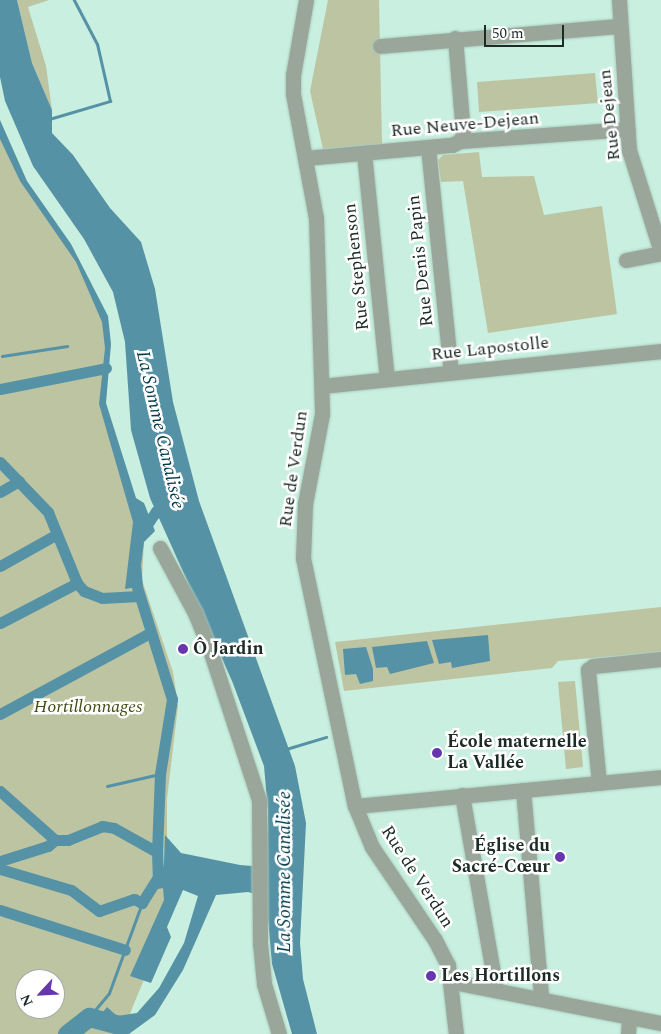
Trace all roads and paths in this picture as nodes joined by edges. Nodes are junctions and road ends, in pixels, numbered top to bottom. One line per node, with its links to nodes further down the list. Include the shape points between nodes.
1 (306, 0): 10 (street, Rue de Verdun, via 293,75 295,109)
2 (619, 0): 3 (street, Rue Dejean)
3 (620, 26): 4 (street); 6 (street, Rue Dejean)
4 (455, 38): 5 (street); 7 (street, via 463,134)
5 (380, 46)
6 (628, 129): 7 (street, Rue Neuve-Dejean); 11 (street, Rue Dejean, via 630,150)
7 (460, 141): 8 (street, Rue Neuve-Dejean)
8 (428, 147): 9 (street, Rue Neuve-Dejean); 14 (street, Rue Denis Papin)
9 (364, 153): 10 (street, Rue Neuve-Dejean); 15 (street, Rue Stephenson)
10 (305, 158): 16 (street, Rue de Verdun, via 316,218)
11 (661, 252): 12 (street)
12 (626, 260)
13 (661, 351): 14 (street, Rue Lapostolle)
14 (451, 372): 15 (street, Rue Lapostolle)
15 (387, 378): 16 (street, Rue Lapostolle)
16 (322, 386): 23 (street, Rue de Verdun, via 321,432 305,504 303,558)
17 (160, 548): 29 (street, via 195,613 219,673 227,710 243,746 252,786 259,800 257,900 264,984)
18 (661, 659): 20 (street, via 593,666 588,670)
19 (661, 777): 20 (street)
20 (599, 783): 21 (street)
21 (523, 790): 22 (street); 26 (street)
22 (462, 795): 23 (street); 25 (street)
23 (355, 806): 24 (street, Rue de Verdun, via 372,847 436,940)
24 (453, 982): 25 (street); 30 (street, Rue de Verdun)
25 (496, 989): 26 (street)
26 (541, 997): 27 (street)
27 (628, 1018): 28 (street); 31 (street)
28 (661, 1022)
29 (279, 1034)
30 (456, 1034)
31 (628, 1034)

